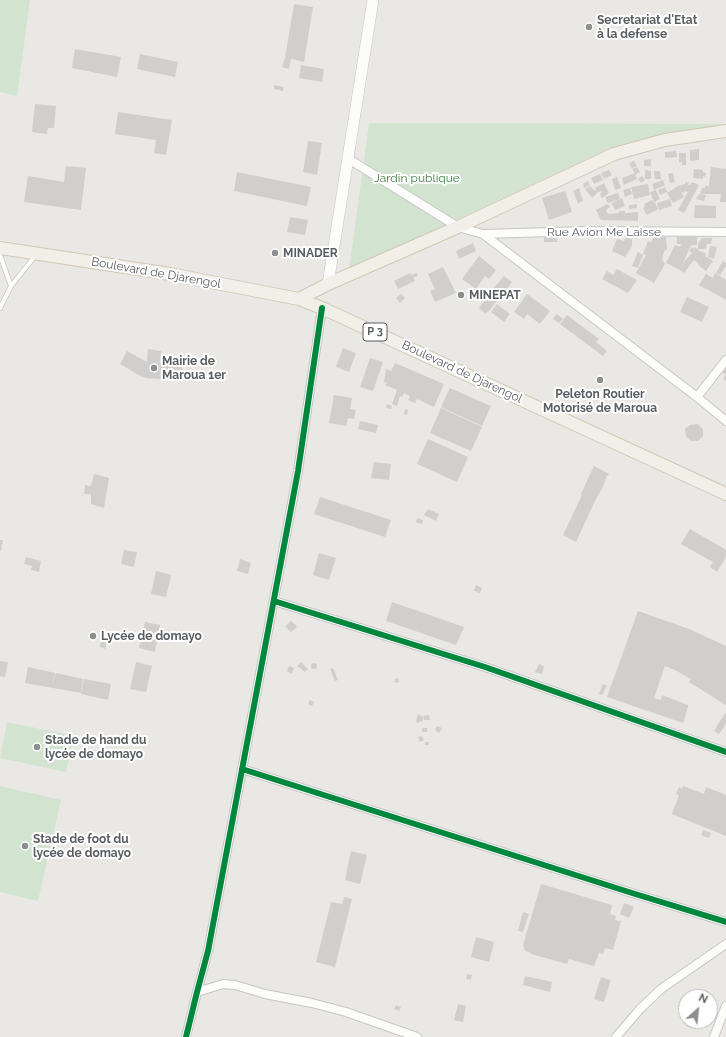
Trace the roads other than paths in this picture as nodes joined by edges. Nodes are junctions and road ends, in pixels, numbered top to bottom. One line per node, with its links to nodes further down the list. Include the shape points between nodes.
1 (373, 0): 3 (street)
2 (726, 131): 4 (main road, via 665,140 614,154)
3 (347, 158): 4 (street); 10 (street)
4 (458, 226): 6 (street); 10 (main road)
5 (726, 232): 6 (street, Rue Avion Me Laisse, via 586,231)
6 (483, 234): 16 (street)
7 (0, 248): 8 (main road, Boulevard de Djarengol / P 3)
8 (36, 254): 11 (lane); 12 (main road, Boulevard de Djarengol / P 3, via 170,274)
9 (0, 255): 11 (lane)
10 (328, 284): 12 (main road)
11 (11, 286): 13 (lane)
12 (299, 299): 14 (main road, Boulevard de Djarengol / P 3)
13 (0, 308)
14 (322, 308): 18 (main road, Boulevard de Djarengol / P 3); 19 (street, via 298,471)
15 (726, 360): 16 (street)
16 (697, 397): 17 (street)
17 (726, 421)
18 (726, 494)
19 (274, 601): 20 (street, via 486,667); 21 (street)
20 (726, 752)
21 (242, 769): 22 (street); 24 (street, via 208,951)
22 (726, 922)
23 (726, 944): 28 (street, via 661,989)
24 (196, 992): 26 (street); 27 (street, via 223,984 235,985 346,1012)
25 (726, 1006): 29 (street)
26 (186, 1037)
27 (417, 1037)
28 (616, 1037)
29 (714, 1037)

